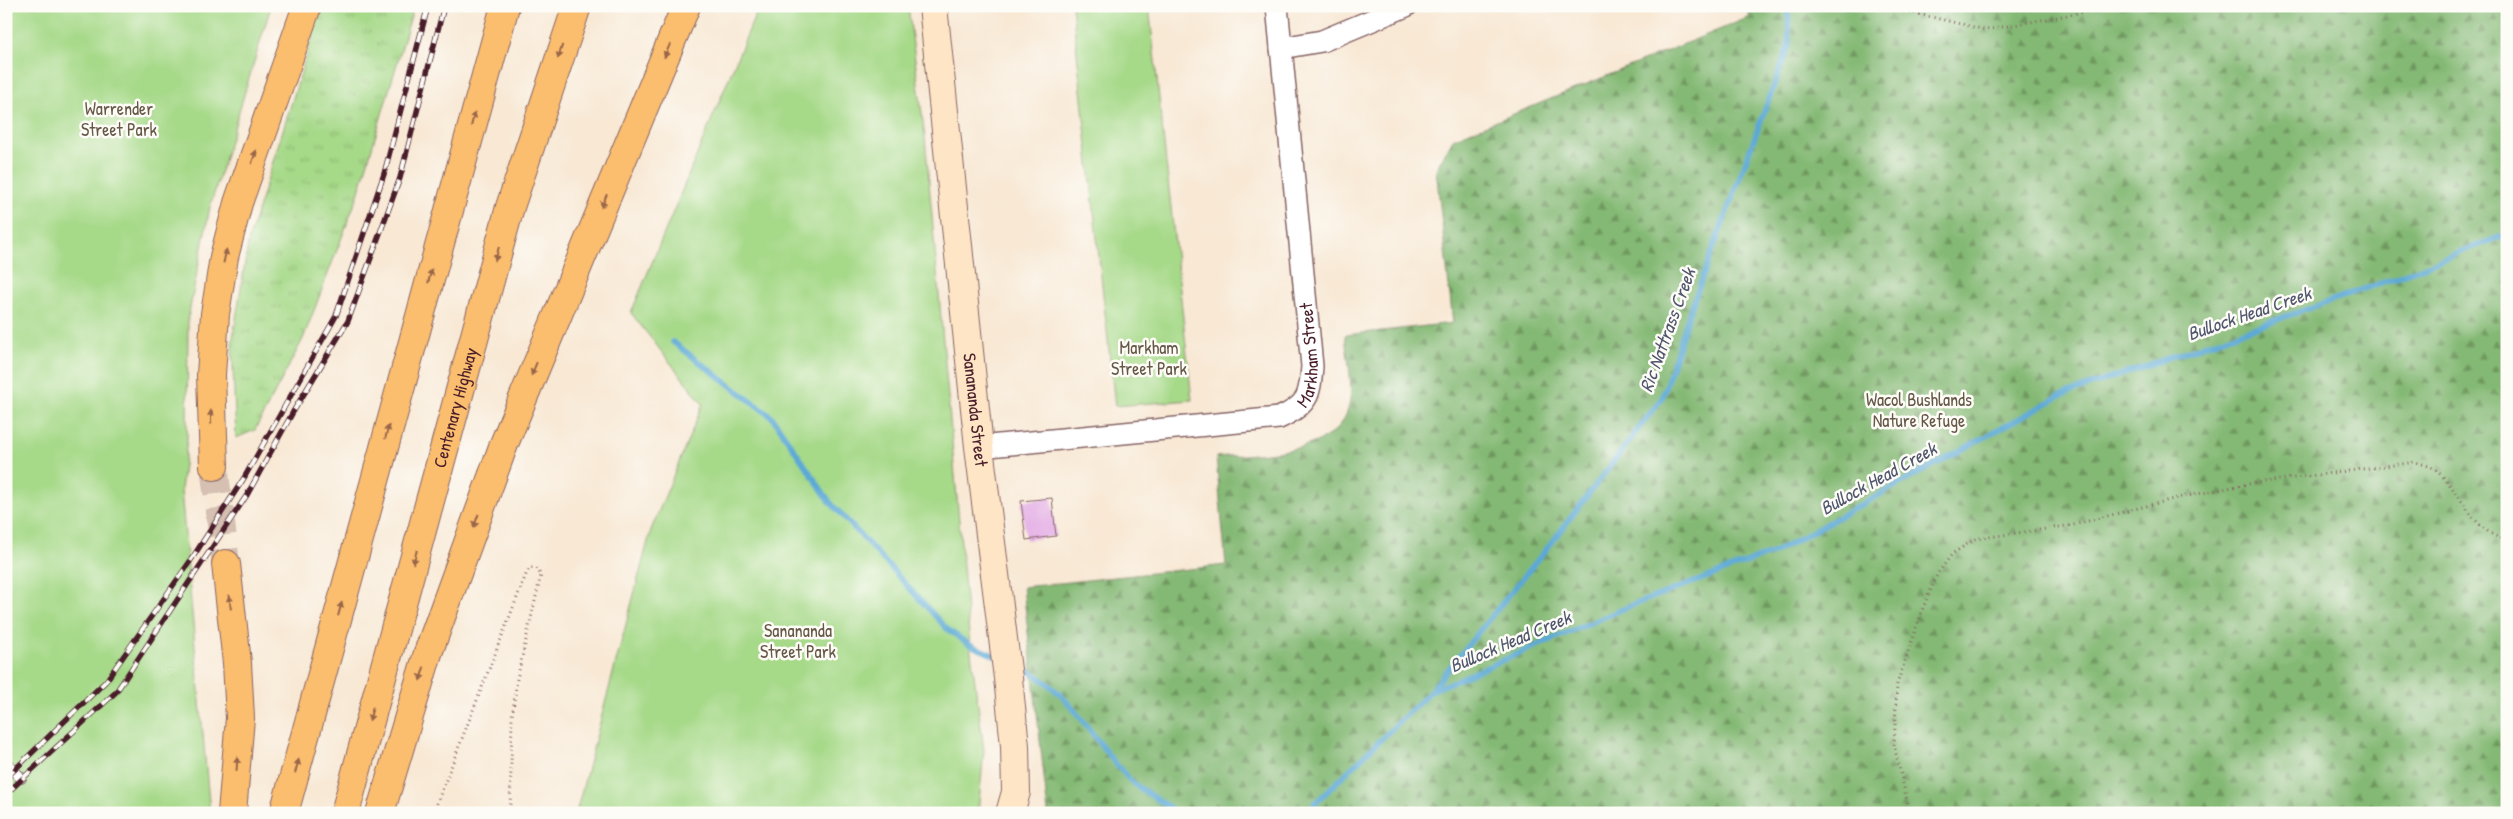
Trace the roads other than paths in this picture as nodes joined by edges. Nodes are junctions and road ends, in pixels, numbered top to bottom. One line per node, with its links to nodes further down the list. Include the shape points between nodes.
1 (306, 6): 10 (highway, one-way to 1, via 211,375 215,314 224,257 238,203)
2 (505, 6): 16 (highway, one-way to 2)
3 (577, 6): 17 (highway, Centenary Highway, one-way to 17, via 510,207)
4 (686, 6): 18 (highway, one-way to 18, via 504,444 428,653)
5 (933, 6): 9 (street, Sanananda Street)
6 (1277, 6): 8 (street, Markham Street)
7 (1406, 6): 8 (street, via 1322,42)
8 (1281, 48): 9 (street, Markham Street, via 1312,366 1310,392 1298,410 1279,418)
9 (979, 447): 14 (street, Sanananda Street, via 1008,678 1015,746)
10 (214, 466)
11 (226, 564): 15 (highway, one-way to 11, via 240,718)
12 (6, 763): 13 (lane)
13 (21, 778)
14 (1016, 804)
15 (232, 813)
16 (284, 813)
17 (345, 813)
18 (380, 813)

